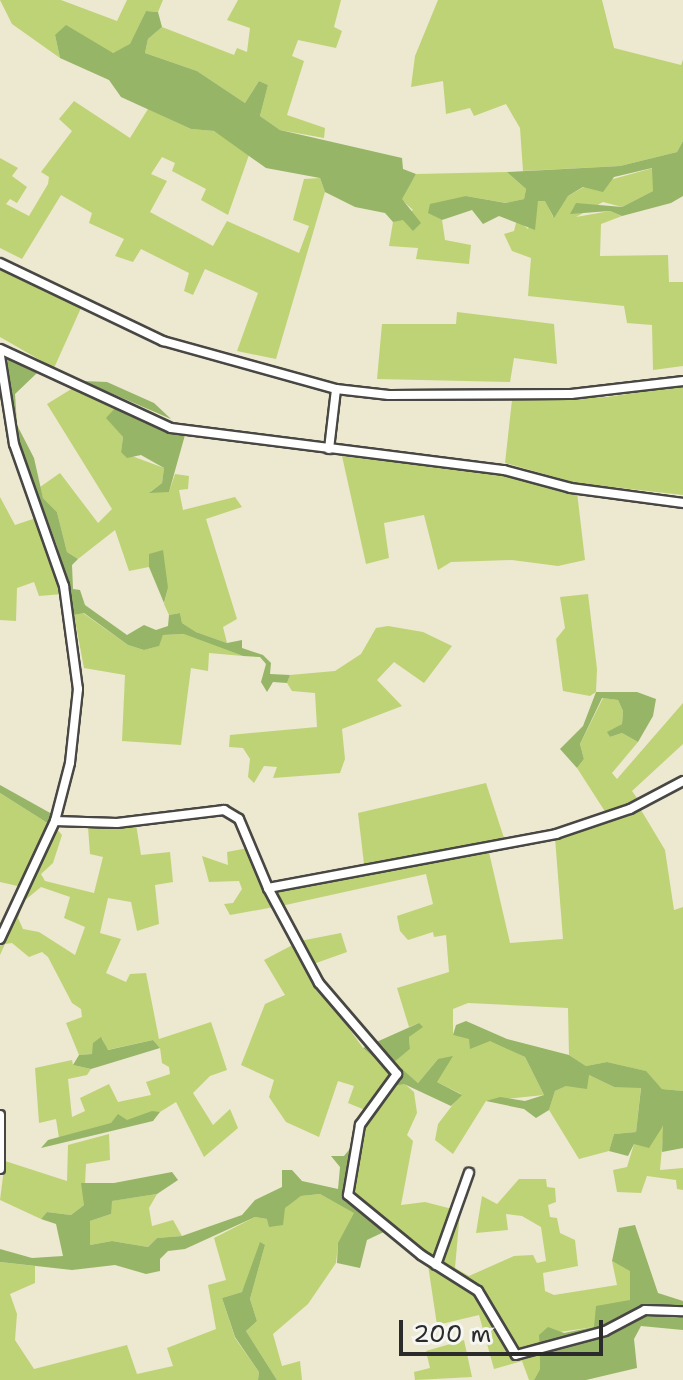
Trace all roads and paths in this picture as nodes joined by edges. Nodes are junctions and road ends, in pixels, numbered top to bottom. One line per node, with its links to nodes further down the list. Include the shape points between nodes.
1 (0, 263): 5 (street, via 163,341)
2 (0, 349): 6 (street, via 171,428)
3 (0, 356): 9 (street, via 14,444 56,558 72,626 77,703)
4 (683, 381): 5 (street, via 571,394 389,395)
5 (336, 389): 6 (street)
6 (329, 449): 7 (street, via 504,470 571,488)
7 (683, 503)
8 (681, 780): 10 (street, via 630,809 556,834)
9 (55, 821): 10 (street, via 117,823 224,810 239,819); 11 (street)
10 (268, 888): 15 (street, via 336,1008 397,1074 360,1125 348,1195)
11 (0, 939)
12 (0, 1115): 13 (street)
13 (0, 1169)
14 (469, 1173): 15 (street)
15 (436, 1265): 16 (street, via 478,1291 516,1355 605,1331 645,1310)
16 (683, 1311)

